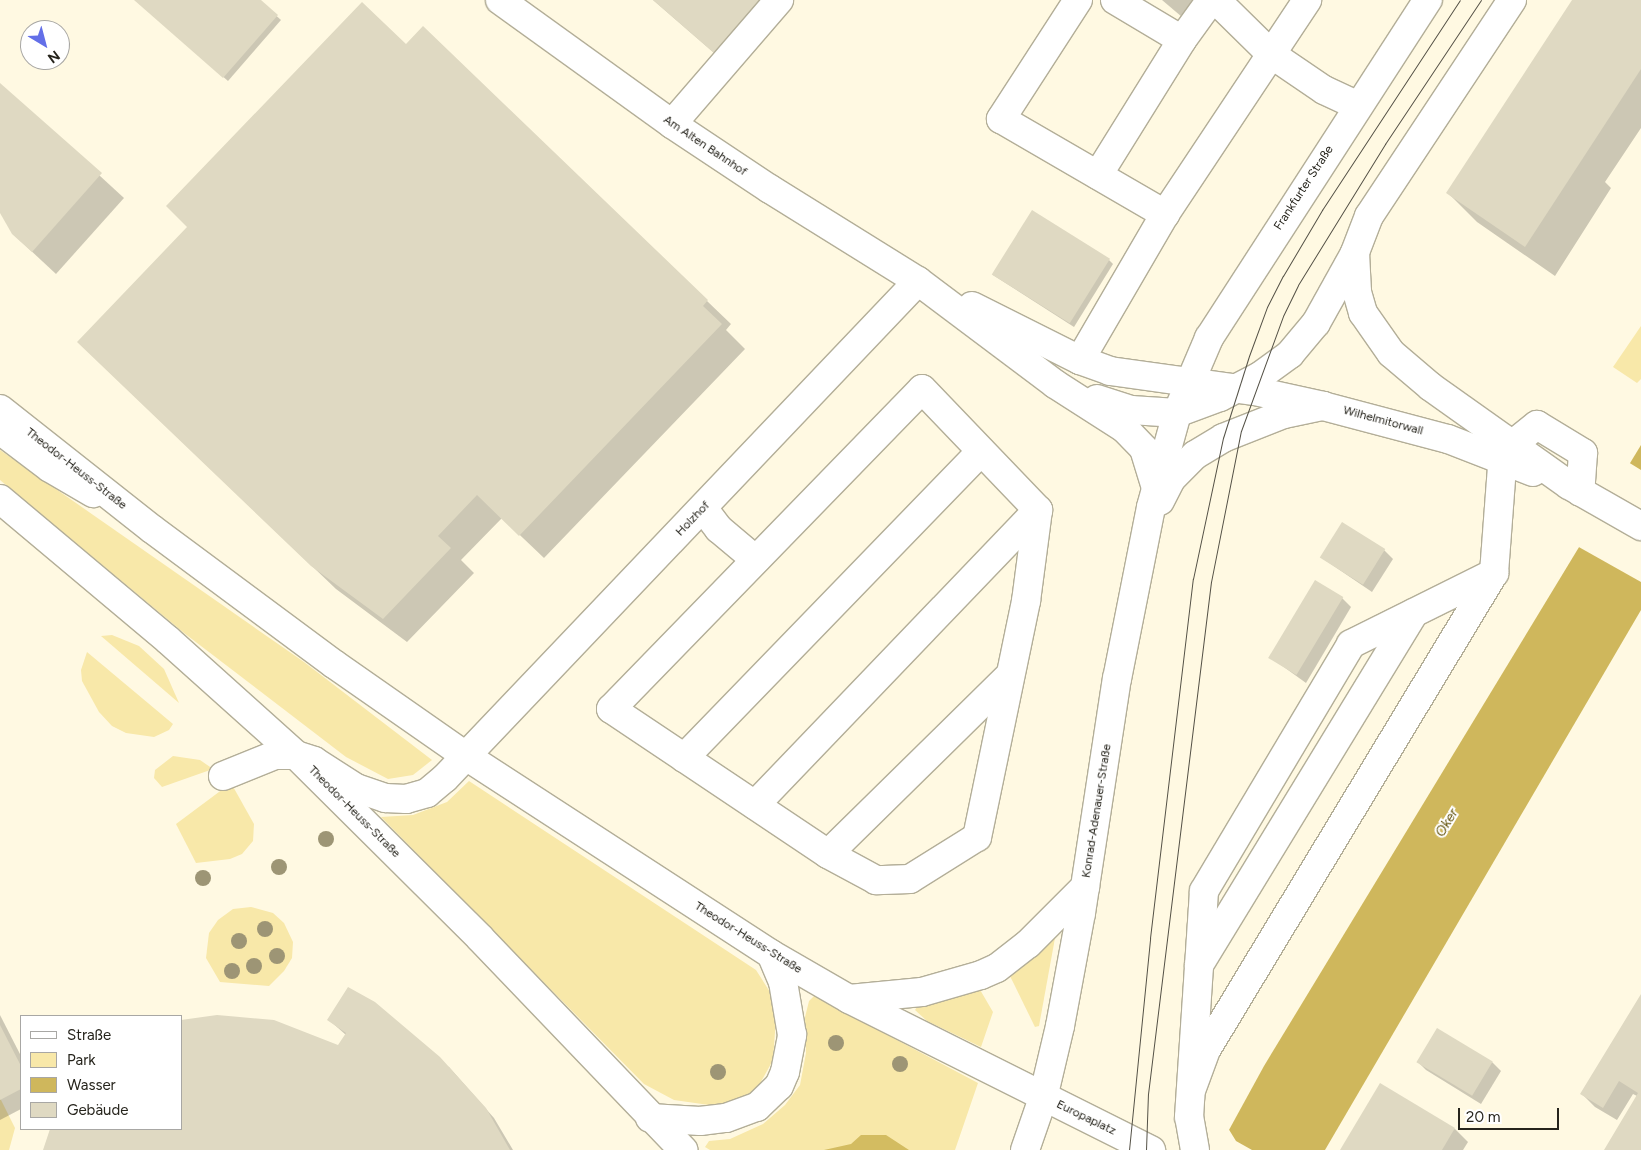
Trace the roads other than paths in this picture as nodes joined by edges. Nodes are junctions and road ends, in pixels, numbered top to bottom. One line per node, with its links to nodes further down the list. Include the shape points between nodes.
1 (500, 0): 13 (main road, Am Alten Bahnhof)
2 (779, 0): 13 (main road)
3 (1078, 0): 14 (main road, via 1001,119)
4 (1116, 0): 10 (main road)
5 (1211, 0): 10 (main road)
6 (1216, 0): 11 (main road)
7 (1307, 0): 11 (main road)
8 (1428, 0): 12 (main road, Frankfurter Straße)
9 (1512, 0): 16 (main road, via 1369,216)
10 (1182, 40): 14 (main road)
11 (1271, 54): 12 (main road, via 1324,90); 15 (main road)
12 (1358, 106): 19 (main road, Frankfurter Straße, via 1209,338)
13 (672, 124): 17 (main road, Am Alten Bahnhof)
14 (1098, 175): 15 (main road)
15 (1165, 214): 18 (main road)
16 (1355, 254): 21 (main road, via 1302,342 1272,368); 26 (main road, Wilhelmitorwall, via 1354,278 1363,313 1391,353)
17 (918, 281): 18 (main road, Am Alten Bahnhof); 20 (main road, Am Alten Bahnhof); 31 (main road, Holzhof)
18 (1080, 360): 19 (main road, Am Alten Bahnhof, via 1110,371)
19 (1189, 382): 21 (main road, Wilhelmitorwall); 24 (main road, Konrad-Adenauer-Straße)
20 (1055, 384): 24 (main road, Am Alten Bahnhof, via 1131,410); 28 (main road, Am Alten Bahnhof, via 1139,440)
21 (1238, 388): 22 (main road, Wilhelmitorwall); 24 (main road)
22 (1323, 406): 26 (main road, Wilhelmitorwall, via 1448,439); 33 (main road, Konrad-Adenauer-Straße, via 1284,414 1254,425 1223,438 1195,456 1171,479)
23 (0, 409): 35 (main road, Theodor-Heuss-Straße)
24 (1177, 413): 28 (main road, Konrad-Adenauer-Straße)
25 (0, 430): 35 (main road, Theodor-Heuss-Straße, via 50,468)
26 (1506, 448): 29 (main road, Wilhelmitorwall); 29 (main road, via 1537,425 1583,453); 37 (main road)
27 (981, 451): 32 (main road); 36 (main road, via 922,389); 42 (main road)
28 (1156, 488): 33 (main road, Konrad-Adenauer-Straße)
29 (1582, 493): 34 (main road, Wilhelmitorwall)
30 (0, 499): 40 (main road, Theodor-Heuss-Straße, via 154,627)
31 (703, 508): 36 (main road, via 719,529); 41 (main road, Holzhof)
32 (1038, 510): 39 (main road, via 1026,601); 44 (main road)
33 (1147, 524): 46 (main road, Konrad-Adenauer-Straße, via 1117,679)
34 (1641, 526)
35 (152, 529): 41 (main road, Theodor-Heuss-Straße, via 334,664)
36 (756, 560): 42 (main road, via 611,709)
37 (1494, 573): 38 (main road); 50 (main road, via 1206,1050)
38 (1414, 613): 48 (main road); 48 (main road, via 1351,644 1204,891)
39 (1010, 676): 45 (main road); 45 (main road, via 977,837 910,879 876,880)
40 (296, 755): 41 (main road, Theodor-Heuss-Straße, via 314,761 356,788 385,798 406,800 427,793); 43 (main road, via 275,755); 52 (main road, Theodor-Heuss-Straße, via 480,938)
41 (466, 756): 47 (main road, Theodor-Heuss-Straße)
42 (684, 758): 44 (main road)
43 (223, 776)
44 (755, 805): 45 (main road)
45 (828, 854)
46 (1085, 887): 49 (main road, via 1028,944 981,975 936,989); 51 (main road, Konrad-Adenauer-Straße)
47 (771, 954): 49 (main road, Theodor-Heuss-Straße); 52 (main road, via 789,1008 792,1034 779,1086 757,1107 726,1118 700,1121)
48 (1197, 968): 50 (main road)
49 (849, 999): 51 (main road, Theodor-Heuss-Straße)
50 (1192, 1088): 56 (main road, via 1189,1117)
51 (1043, 1098): 54 (main road, Europaplatz); 55 (main road, Europaplatz)
52 (650, 1118): 53 (main road, Theodor-Heuss-Straße)
53 (683, 1150)
54 (1025, 1150)
55 (1151, 1150)
56 (1195, 1150)

